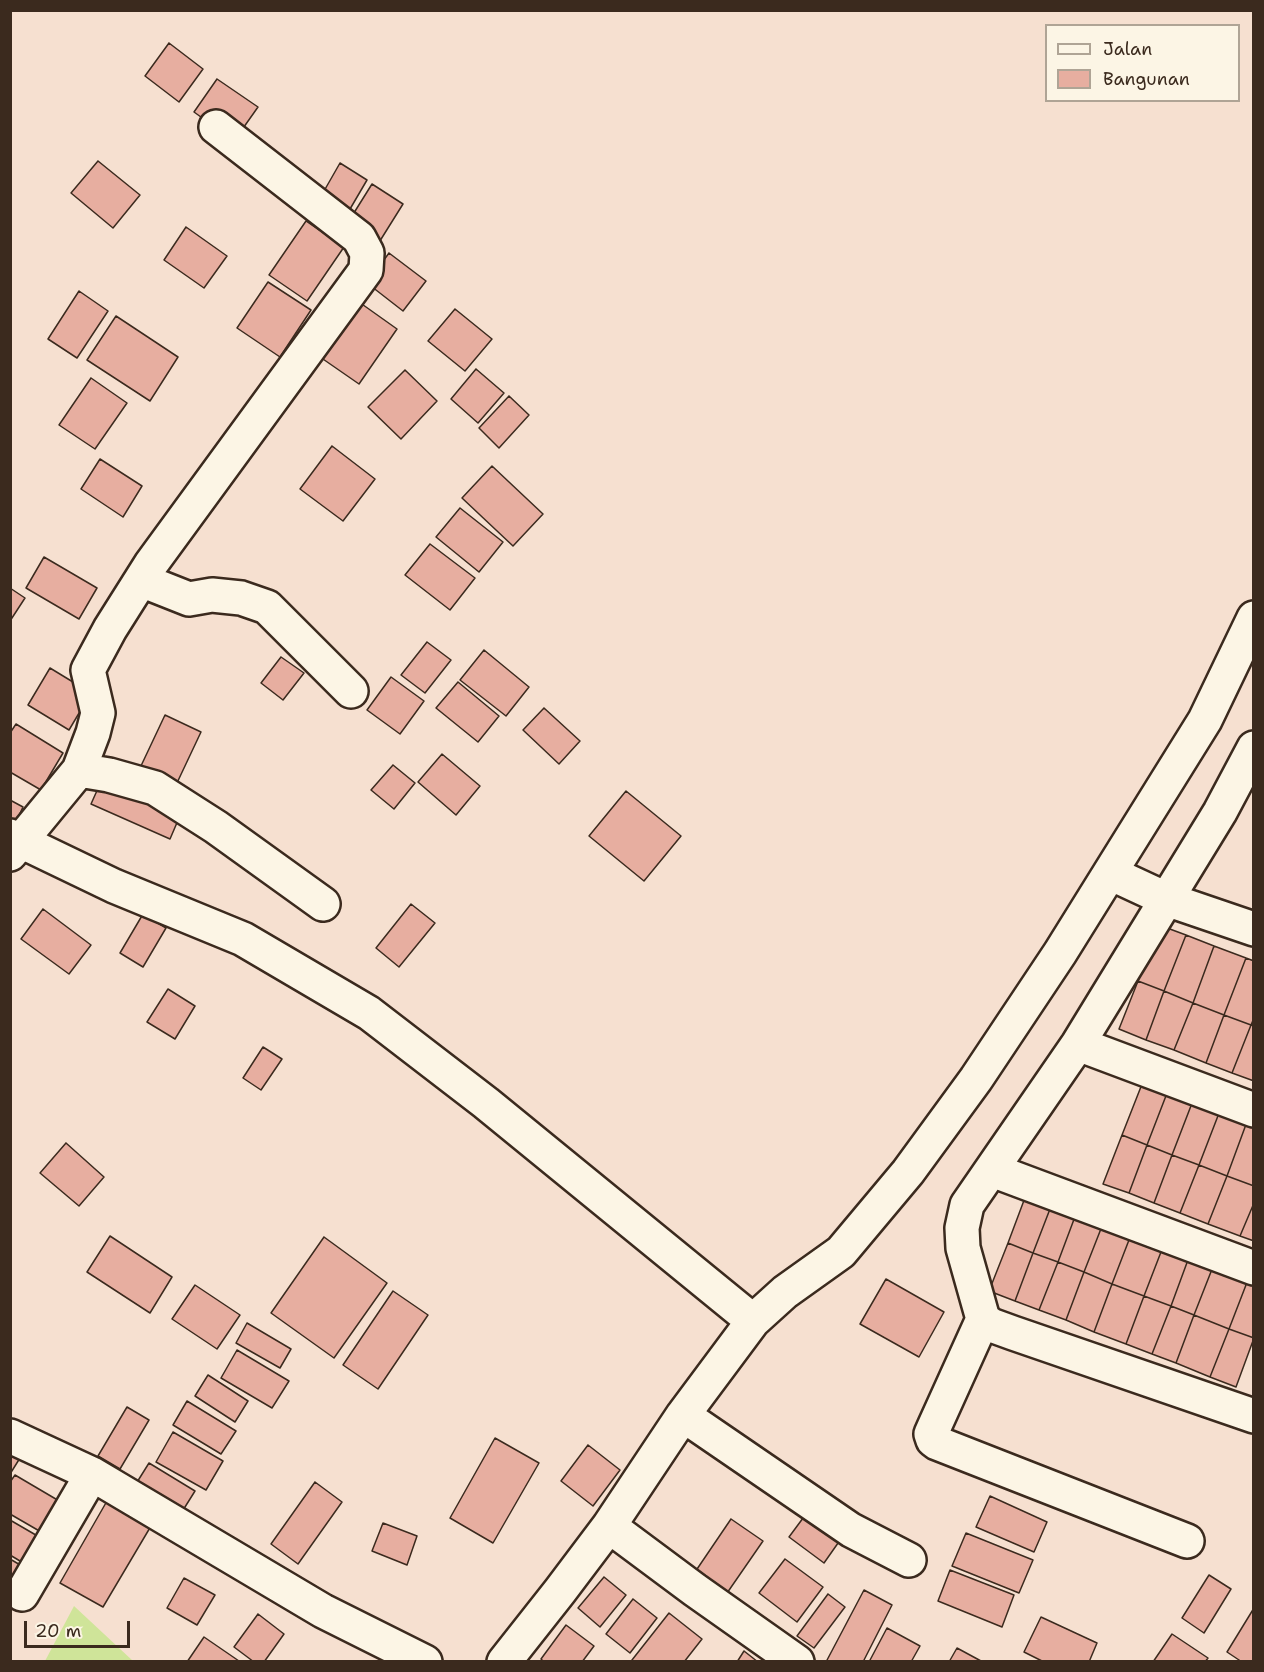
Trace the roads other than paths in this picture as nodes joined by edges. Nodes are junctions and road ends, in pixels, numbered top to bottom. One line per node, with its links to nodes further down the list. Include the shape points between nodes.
1 (216, 127): 2 (street, via 359,238 367,253 366,270)
2 (141, 580): 4 (street, via 189,599 212,595 241,598 267,607); 6 (street, via 88,670 98,713)
3 (1254, 618): 8 (street, via 1204,720)
4 (351, 691)
5 (1254, 748): 9 (street)
6 (79, 770): 7 (street); 10 (street, via 155,788)
7 (14, 844): 17 (street, via 243,939 369,1013)
8 (1110, 873): 9 (street); 17 (street, via 976,1079 908,1172 841,1252 785,1292)
9 (1166, 899): 11 (street); 12 (street)
10 (323, 904)
11 (1254, 929)
12 (1078, 1044): 13 (street); 14 (street)
13 (1254, 1110)
14 (992, 1170): 15 (street); 16 (street, via 967,1205 962,1228 963,1248)
15 (1254, 1268)
16 (983, 1319): 19 (street, via 1013,1334); 23 (street, via 935,1425 933,1440)
17 (753, 1321): 18 (street)
18 (683, 1415): 22 (street); 24 (street, via 851,1530)
19 (1254, 1416)
20 (10, 1436): 21 (street)
21 (92, 1474): 25 (street); 26 (street, via 324,1611)
22 (609, 1526): 27 (street); 28 (street)
23 (1187, 1541)
24 (909, 1560)
25 (22, 1594)
26 (425, 1662)
27 (504, 1662)
28 (797, 1662)

